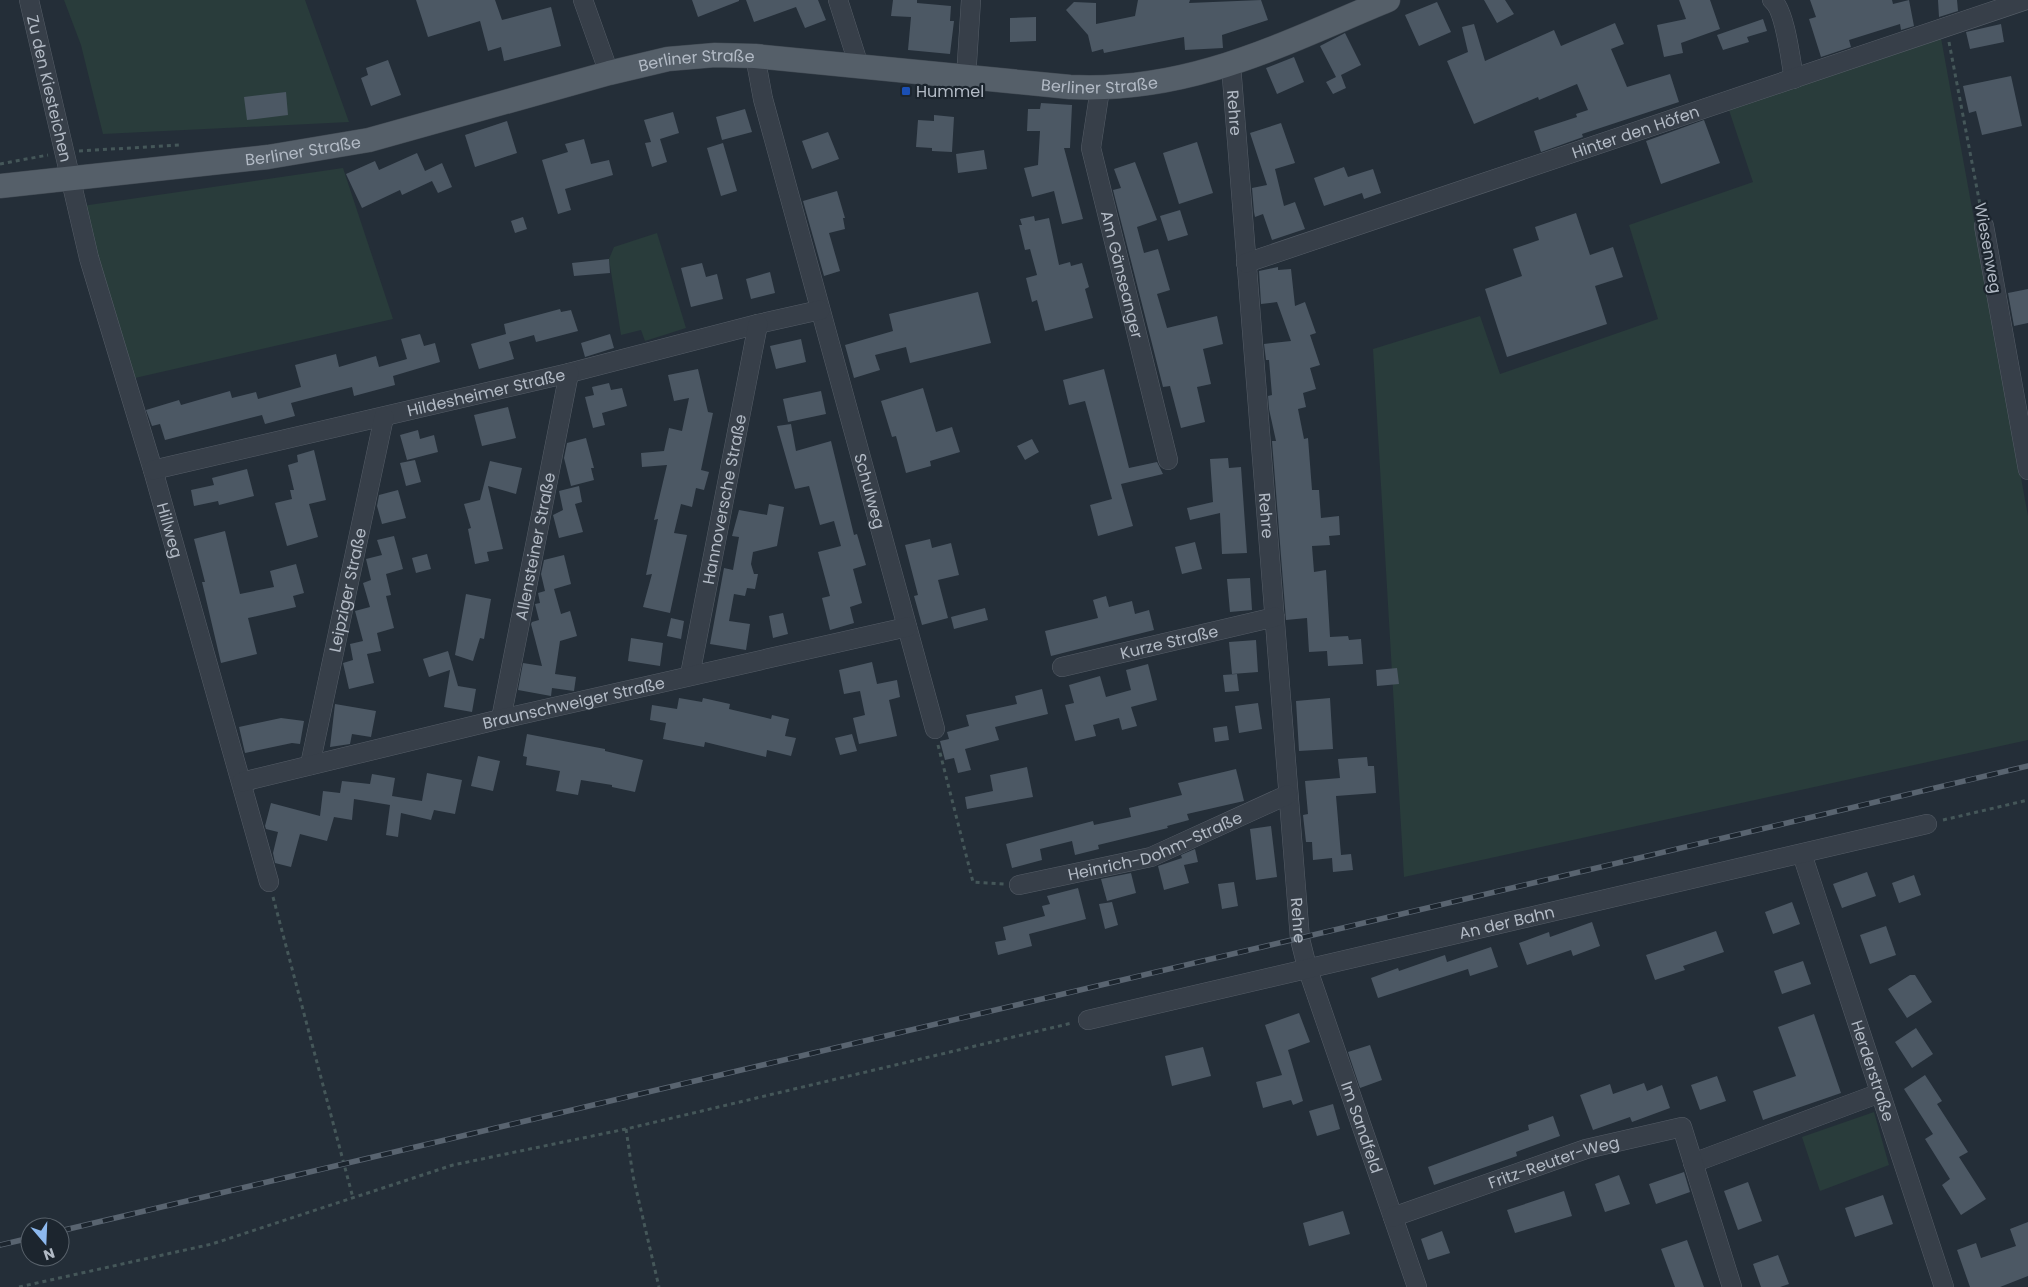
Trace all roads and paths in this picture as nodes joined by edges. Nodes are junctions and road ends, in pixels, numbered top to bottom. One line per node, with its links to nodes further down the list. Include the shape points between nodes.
1 (30, 0): 18 (street, Zu den Kiesteichen)
2 (584, 0): 12 (street)
3 (838, 0): 11 (street)
4 (971, 0): 13 (street)
5 (1388, 0): 10 (main road, Berliner Straße)
6 (1772, 0): 14 (street, via 1782,18)
7 (2026, 0): 8 (street, Hinter den Höfen)
8 (1947, 27): 14 (street, Hinter den Höfen); 20 (path, Wiesenweg)
9 (755, 56): 11 (main road, Berliner Straße); 12 (main road, Berliner Straße, via 668,59); 22 (street, Schulweg, via 763,99)
10 (1231, 65): 15 (main road, Berliner Straße, via 1158,84); 21 (street, Rehre)
11 (860, 66): 13 (main road, Berliner Straße)
12 (609, 73): 18 (main road, Berliner Straße, via 369,140 268,157)
13 (966, 78): 15 (main road, Berliner Straße)
14 (1794, 79): 21 (street, Hinter den Höfen)
15 (1100, 89): 26 (street, Am Gänseanger, via 1091,148)
16 (37, 156): 17 (path)
17 (0, 164)
18 (72, 177): 19 (main road, Berliner Straße); 27 (street, Hillweg, via 89,258)
19 (0, 186)
20 (1984, 226): 28 (street, Wiesenweg)
21 (1246, 262): 29 (street, Rehre)
22 (820, 310): 23 (street, Hildesheimer Straße); 30 (street, Schulweg)
23 (758, 324): 24 (street, Hildesheimer Straße); 32 (street, Hannoversche Straße)
24 (569, 373): 25 (street, Hildesheimer Straße); 33 (street, Allensteiner Straße)
25 (384, 417): 27 (street, Hildesheimer Straße); 35 (street, Leipziger Straße)
26 (1168, 460)
27 (153, 470): 36 (street, Hillweg)
28 (2028, 470)
29 (1275, 617): 31 (street, Kurze Straße); 37 (street, Rehre)
30 (907, 627): 32 (street, Braunschweiger Straße); 34 (street, Schulweg)
31 (1062, 667)
32 (690, 675): 33 (street, Braunschweiger Straße)
33 (501, 719): 35 (street, Braunschweiger Straße)
34 (935, 729): 42 (path, via 973,882)
35 (310, 764): 36 (street, Braunschweiger Straße)
36 (242, 782): 41 (street, Hillweg)
37 (1287, 795): 42 (street, Heinrich-Dohm-Straße, via 1151,857); 43 (street, Rehre, via 1299,930)
38 (2028, 800): 39 (path)
39 (1926, 824): 40 (street, An der Bahn)
40 (1802, 854): 43 (street, An der Bahn); 45 (street, Herderstraße)
41 (269, 882): 48 (path)
42 (1019, 885)
43 (1307, 967): 44 (street, An der Bahn); 49 (street, Im Sandfeld)
44 (1088, 1020): 46 (path)
45 (1880, 1093): 47 (street); 54 (street, Herderstraße)
46 (626, 1129): 48 (path, via 453,1165); 51 (path)
47 (1693, 1163): 49 (street, Fritz-Reuter-Weg, via 1682,1127 1586,1150); 53 (street, Fritz-Reuter-Weg)
48 (353, 1198): 50 (path, via 212,1244)
49 (1393, 1217): 52 (street, Im Sandfeld)
50 (19, 1287)
51 (658, 1287)
52 (1417, 1287)
53 (1732, 1287)
54 (1944, 1287)

